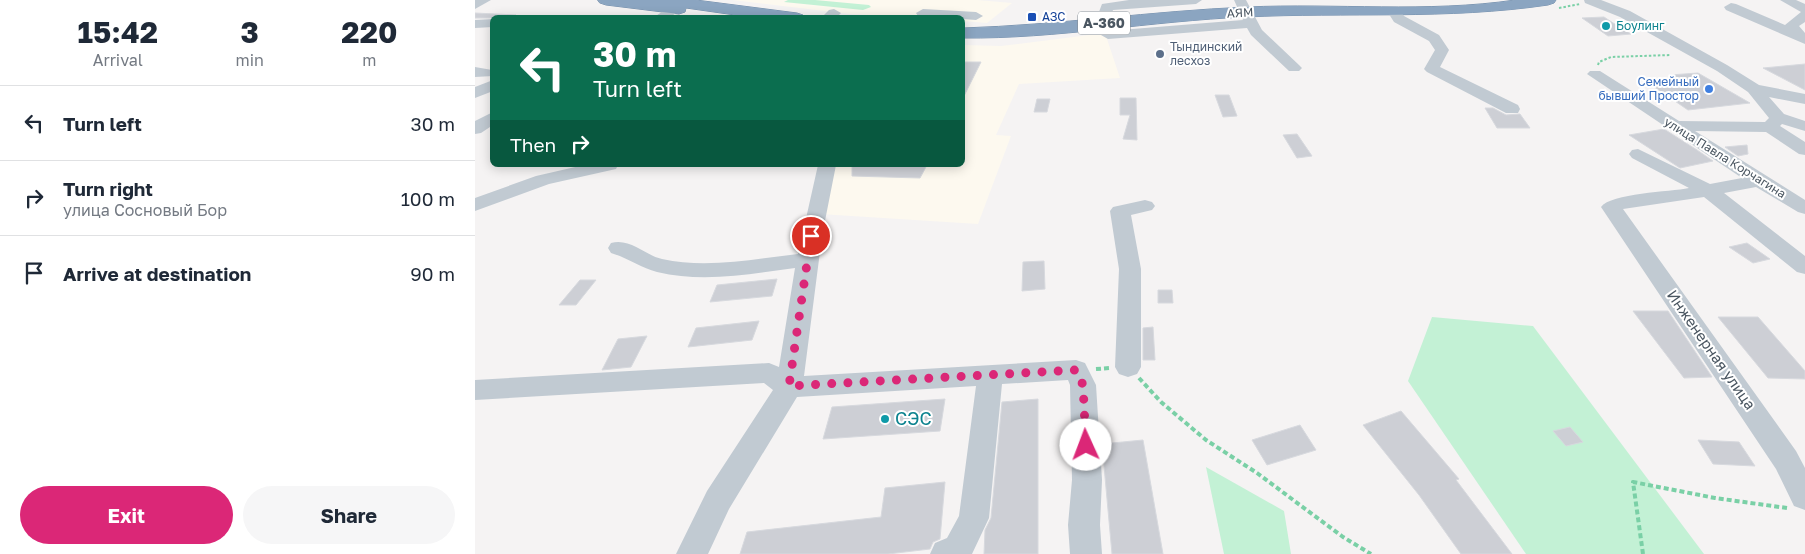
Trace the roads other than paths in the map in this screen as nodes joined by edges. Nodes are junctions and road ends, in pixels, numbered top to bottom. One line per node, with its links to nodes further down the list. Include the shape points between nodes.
1 (485, 0): 11 (street)
2 (607, 0): 12 (highway)
3 (660, 0): 12 (highway)
4 (977, 0): 24 (street)
5 (1196, 0): 23 (street, via 1107,7)
6 (1508, 0): 13 (highway, АЯМ / А-360)
7 (1786, 0): 15 (street)
8 (1586, 2): 33 (street, via 1625,14 1723,68)
9 (713, 3): 12 (highway); 20 (highway)
10 (1552, 4): 13 (highway, АЯМ / А-360, via 1493,8)
11 (475, 5)
12 (679, 6): 18 (street); 19 (highway)
13 (1385, 6): 16 (highway, АЯМ / А-360); 36 (street, via 1399,19 1434,38 1442,50 1432,69)
14 (1731, 7): 29 (street)
15 (1805, 9)
16 (1245, 11): 23 (highway, АЯМ / А-360); 27 (highway, АЯМ / А-360); 28 (street); 30 (street, via 1256,32)
17 (923, 13): 21 (street)
18 (664, 15)
19 (727, 15)
20 (780, 15)
21 (937, 15)
22 (1805, 15): 29 (street, via 1791,26)
23 (1104, 17): 24 (highway, АЯМ / А-360)
24 (966, 19)
25 (490, 23): 26 (street)
26 (475, 24)
27 (965, 33)
28 (1108, 35)
29 (1803, 39)
30 (1294, 68)
31 (1595, 74): 39 (street, улица Павла Корчагина)
32 (485, 77): 34 (street)
33 (1754, 89): 35 (street); 38 (street)
34 (475, 93)
35 (1805, 99)
36 (1512, 109)
37 (490, 119): 41 (street)
38 (1774, 122): 39 (street); 40 (street); 42 (street)
39 (1674, 126): 46 (street, улица Павла Корчагина)
40 (1805, 126)
41 (475, 129)
42 (1805, 150)
43 (1638, 154): 47 (street)
44 (600, 167): 48 (street, via 543,180)
45 (827, 167): 52 (street)
46 (1759, 181): 47 (street); 50 (street, улица Павла Корчагина)
47 (1707, 190): 53 (street); 58 (street, Инженерная улица, via 1611,206)
48 (475, 205)
49 (1145, 206): 54 (street, via 1119,211 1130,269)
50 (1805, 208)
51 (619, 248): 52 (street, via 656,265 701,272)
52 (808, 260): 56 (street)
53 (1805, 267)
54 (1128, 367)
55 (990, 374): 56 (street); 61 (street, via 974,518 958,550); 62 (street, via 1076,370 1083,385)
56 (789, 386): 57 (street, via 769,373); 60 (street, via 718,500)
57 (475, 390)
58 (1796, 462): 59 (street, Инженерная улица)
59 (1801, 503)
60 (692, 554)
61 (946, 554)
62 (1086, 554)

